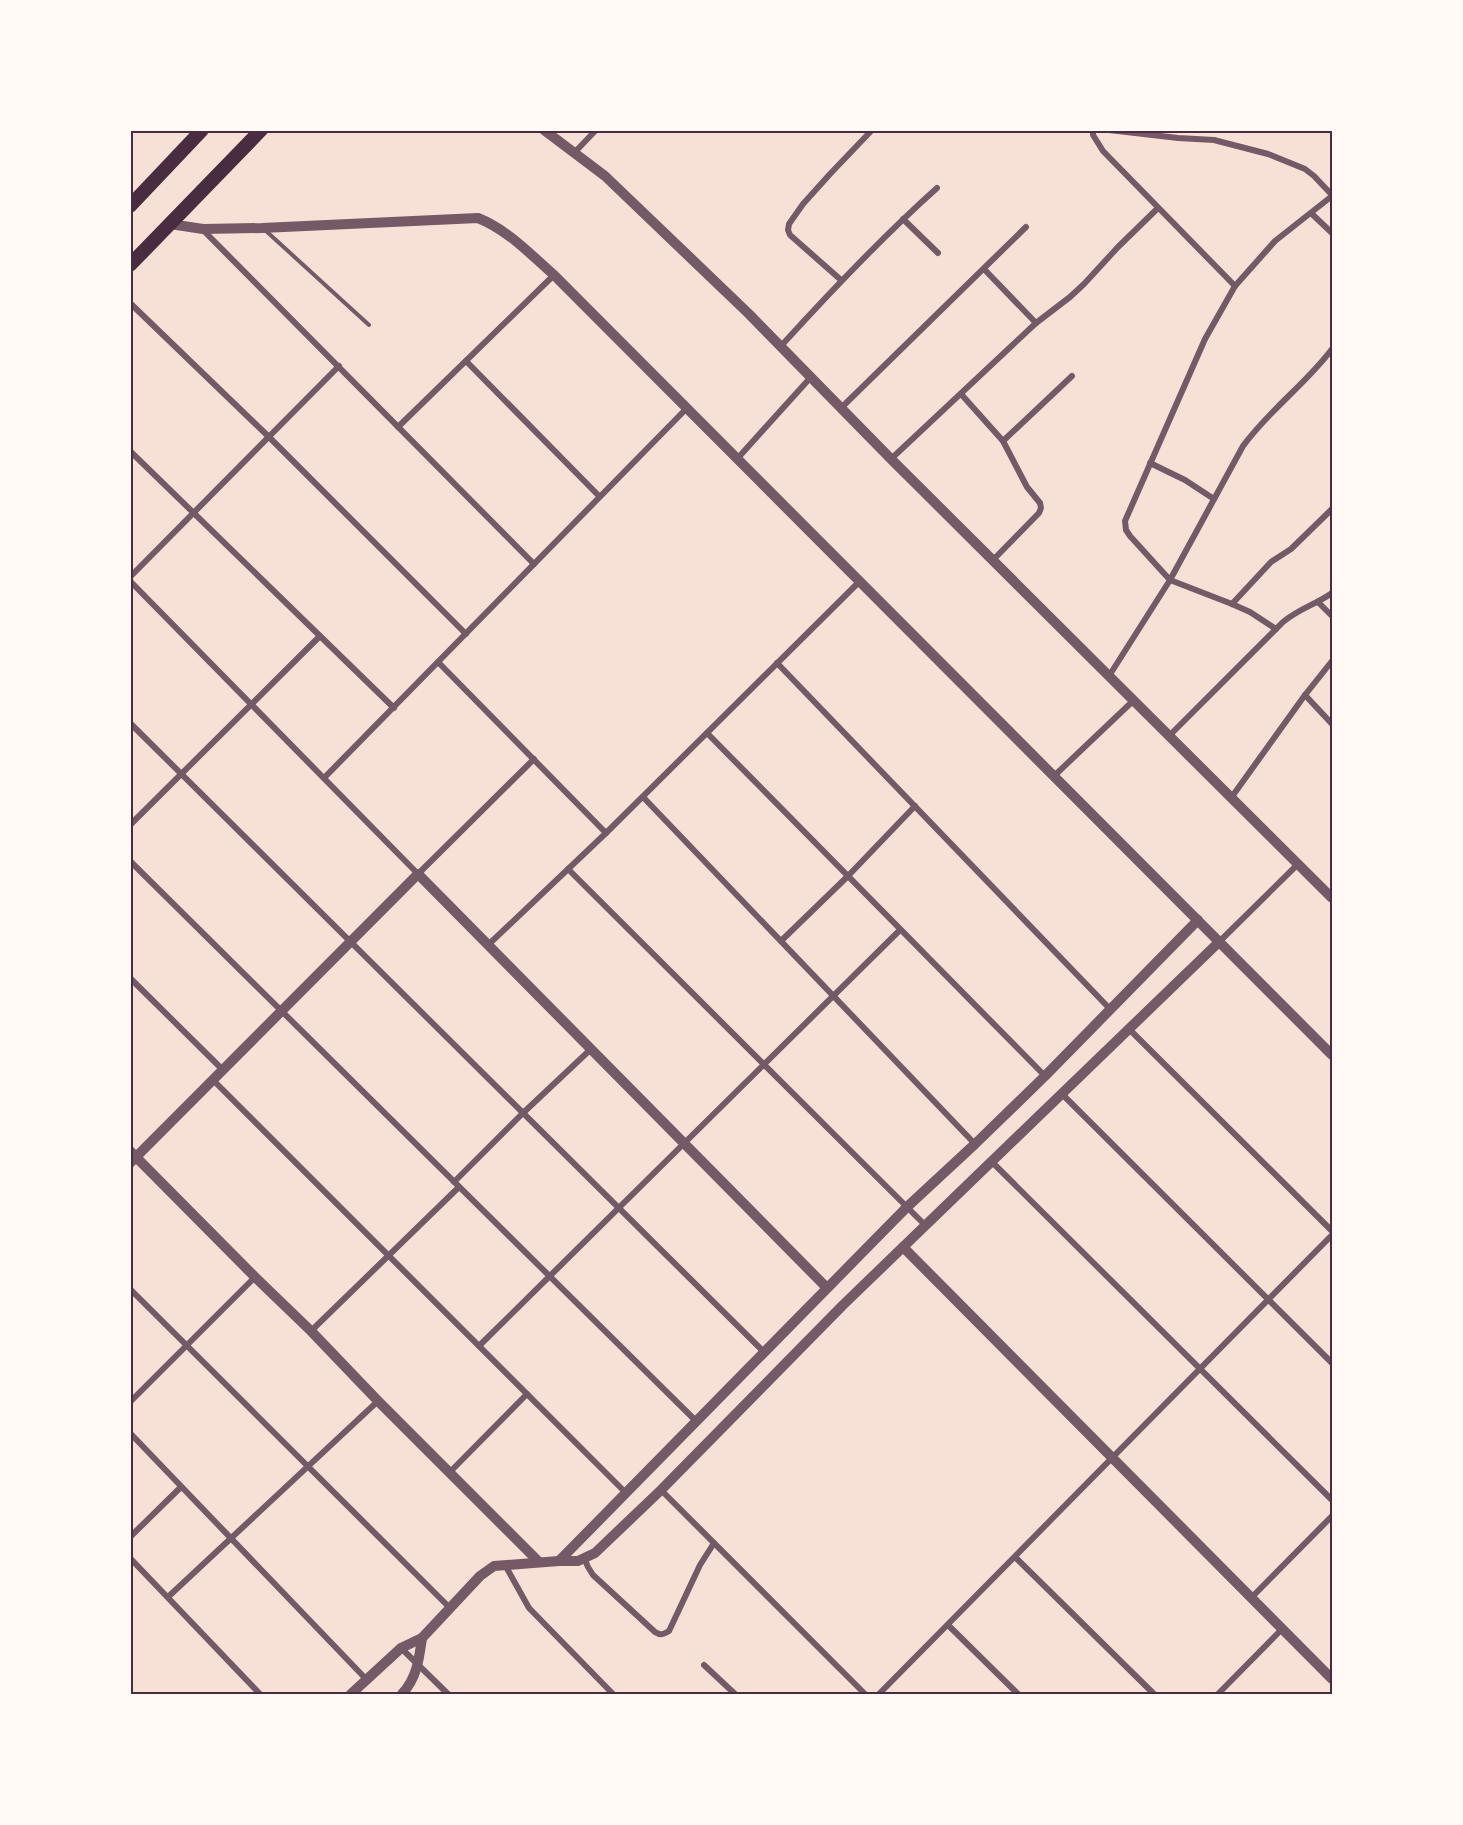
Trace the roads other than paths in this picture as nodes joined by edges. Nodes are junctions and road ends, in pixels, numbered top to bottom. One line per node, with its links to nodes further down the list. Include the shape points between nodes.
1 (202, 130): 11 (main road)
2 (261, 130): 15 (main road)
3 (544, 130): 8 (street)
4 (596, 130): 8 (street)
5 (872, 130): 24 (street, via 789,224 790,235)
6 (1092, 130): 12 (street, via 1103,151)
7 (1109, 130): 10 (street, via 1214,140 1268,154 1305,169)
8 (575, 152): 29 (street, via 605,176)
9 (937, 188): 14 (street)
10 (1332, 196): 13 (street)
11 (130, 206)
12 (1158, 208): 25 (street); 27 (street, via 1084,284)
13 (1312, 214): 19 (street); 25 (street, via 1275,241)
14 (903, 219): 20 (street); 24 (street)
15 (170, 224): 18 (street); 21 (main road)
16 (1026, 227): 22 (street)
17 (262, 228): 18 (street); 23 (street, via 478,218 509,235); 28 (lane)
18 (202, 229): 32 (street)
19 (1332, 233)
20 (938, 253)
21 (130, 265)
22 (984, 269): 27 (street); 37 (street)
23 (554, 275): 31 (street); 36 (street)
24 (841, 280): 29 (street)
25 (1235, 286): 44 (street, via 1206,339)
26 (130, 303): 39 (street)
27 (1036, 323): 35 (street)
28 (369, 326)
29 (781, 346): 34 (street)
30 (1332, 349): 46 (street, via 1322,364 1255,430)
31 (466, 361): 38 (street); 45 (street)
32 (339, 366): 38 (street); 39 (street)
33 (1072, 376): 40 (street)
34 (812, 377): 37 (street); 42 (street)
35 (961, 394): 40 (street); 43 (street)
36 (687, 408): 42 (street); 45 (street)
37 (841, 408): 43 (street)
38 (398, 427): 50 (street)
39 (269, 437): 48 (street); 60 (street)
40 (1003, 441): 49 (street, via 1041,507)
41 (130, 451): 48 (street)
42 (737, 459): 54 (street)
43 (891, 459): 49 (street)
44 (1150, 463): 46 (street); 52 (street, via 1125,521 1126,530)
45 (599, 496): 50 (street)
46 (1214, 499): 52 (street)
47 (1332, 508): 57 (street, via 1291,549 1271,562)
48 (194, 513): 51 (street); 61 (street)
49 (993, 560): 65 (street)
50 (534, 564): 60 (street)
51 (130, 577)
52 (1170, 580): 57 (street); 65 (street)
53 (130, 581): 68 (street)
54 (860, 581): 64 (street); 76 (street)
55 (1332, 593): 56 (street)
56 (1318, 602): 58 (street); 59 (street, via 1295,612)
57 (1232, 604): 59 (street)
58 (1332, 616)
59 (1276, 629): 73 (street)
60 (466, 634): 63 (street)
61 (320, 636): 68 (street); 69 (street)
62 (1332, 661): 66 (street)
63 (438, 662): 69 (street); 74 (street)
64 (777, 663): 72 (street); 80 (street)
65 (1109, 676): 67 (street)
66 (1305, 695): 71 (street); 79 (street)
67 (1134, 700): 73 (street); 76 (street)
68 (251, 704): 75 (street); 77 (street)
69 (394, 708): 77 (street)
70 (130, 723): 75 (street)
71 (1332, 724)
72 (706, 733): 78 (street); 87 (street)
73 (1169, 736): 79 (street)
74 (534, 759): 82 (street); 86 (street)
75 (182, 774): 81 (street); 92 (street)
76 (1054, 776): 89 (street)
77 (324, 778): 86 (street)
78 (643, 797): 82 (street); 91 (street)
79 (1231, 798): 84 (street)
80 (915, 806): 87 (street); 97 (street)
81 (130, 825)
82 (606, 833): 85 (street)
83 (130, 861): 98 (street)
84 (1298, 864): 88 (street); 93 (street)
85 (568, 869): 94 (street); 102 (street)
86 (418, 874): 92 (street); 94 (street)
87 (848, 876): 90 (street); 91 (street)
88 (1332, 898)
89 (1198, 920): 93 (street); 97 (street)
90 (900, 930): 96 (street); 104 (street)
91 (781, 941): 96 (street)
92 (351, 942): 98 (street); 107 (street)
93 (1219, 942): 99 (street); 101 (street)
94 (488, 945): 100 (street)
95 (130, 978): 103 (street)
96 (833, 996): 102 (street); 109 (street)
97 (1110, 1009): 104 (street)
98 (282, 1011): 103 (street); 112 (street)
99 (1129, 1029): 106 (street); 116 (street)
100 (591, 1049): 107 (street); 108 (street)
101 (1332, 1055)
102 (764, 1064): 108 (street); 113 (street)
103 (224, 1070): 105 (street)
104 (1045, 1076): 109 (street)
105 (213, 1080): 110 (street); 118 (street)
106 (1062, 1094): 111 (street); 123 (street)
107 (523, 1113): 112 (street); 114 (street)
108 (684, 1144): 114 (street); 121 (street)
109 (975, 1144): 113 (street)
110 (132, 1157): 119 (street)
111 (992, 1162): 115 (street); 129 (street)
112 (457, 1184): 118 (street); 120 (street)
113 (908, 1207): 115 (street); 121 (street)
114 (619, 1208): 120 (street); 127 (street)
115 (926, 1226): 117 (street)
116 (1332, 1233): 123 (street)
117 (903, 1247): 135 (street); 139 (street)
118 (390, 1256): 124 (street); 126 (street)
119 (255, 1276): 124 (street); 125 (street)
120 (550, 1276): 126 (street); 133 (street)
121 (827, 1288): 127 (street)
122 (130, 1289): 125 (street)
123 (1269, 1299): 128 (street); 129 (street)
124 (312, 1331): 131 (street)
125 (186, 1345): 132 (street); 136 (street)
126 (479, 1346): 130 (street)
127 (764, 1352): 133 (street)
128 (1332, 1363)
129 (1200, 1369): 135 (street); 141 (street)
130 (527, 1394): 137 (street); 140 (street)
131 (378, 1401): 136 (street); 137 (street)
132 (130, 1402)
133 (697, 1422): 140 (street)
134 (130, 1433): 138 (street)
135 (1112, 1459): 146 (street); 153 (street)
136 (307, 1467): 144 (street); 154 (street)
137 (449, 1473): 150 (street)
138 (181, 1487): 143 (street); 144 (street)
139 (661, 1490): 145 (street); 148 (street, via 595,1553)
140 (626, 1492): 149 (street)
141 (1332, 1500)
142 (1332, 1516): 153 (street)
143 (130, 1538)
144 (230, 1539): 152 (street); 161 (street)
145 (714, 1543): 148 (street, via 664,1634 654,1632 593,1575); 169 (street)
146 (1015, 1557): 155 (street); 172 (street)
147 (130, 1558): 152 (street)
148 (584, 1558): 149 (street, via 578,1562)
149 (559, 1561): 150 (street)
150 (539, 1562): 151 (street)
151 (504, 1564): 154 (street, via 480,1576); 167 (street, via 530,1608)
152 (168, 1597): 163 (street)
153 (1251, 1598): 156 (street)
154 (450, 1608): 157 (street)
155 (948, 1625): 170 (street); 171 (street)
156 (1282, 1629): 162 (street); 173 (street)
157 (422, 1638): 158 (street); 159 (street)
158 (401, 1648): 159 (street); 161 (street)
159 (418, 1664): 165 (street); 166 (street)
160 (704, 1665): 168 (street)
161 (366, 1679): 164 (street)
162 (1332, 1679)
163 (260, 1695)
164 (351, 1695)
165 (402, 1695)
166 (448, 1695)
167 (613, 1695)
168 (735, 1695)
169 (866, 1695)
170 (879, 1695)
171 (1018, 1695)
172 (1154, 1695)
173 (1218, 1695)

